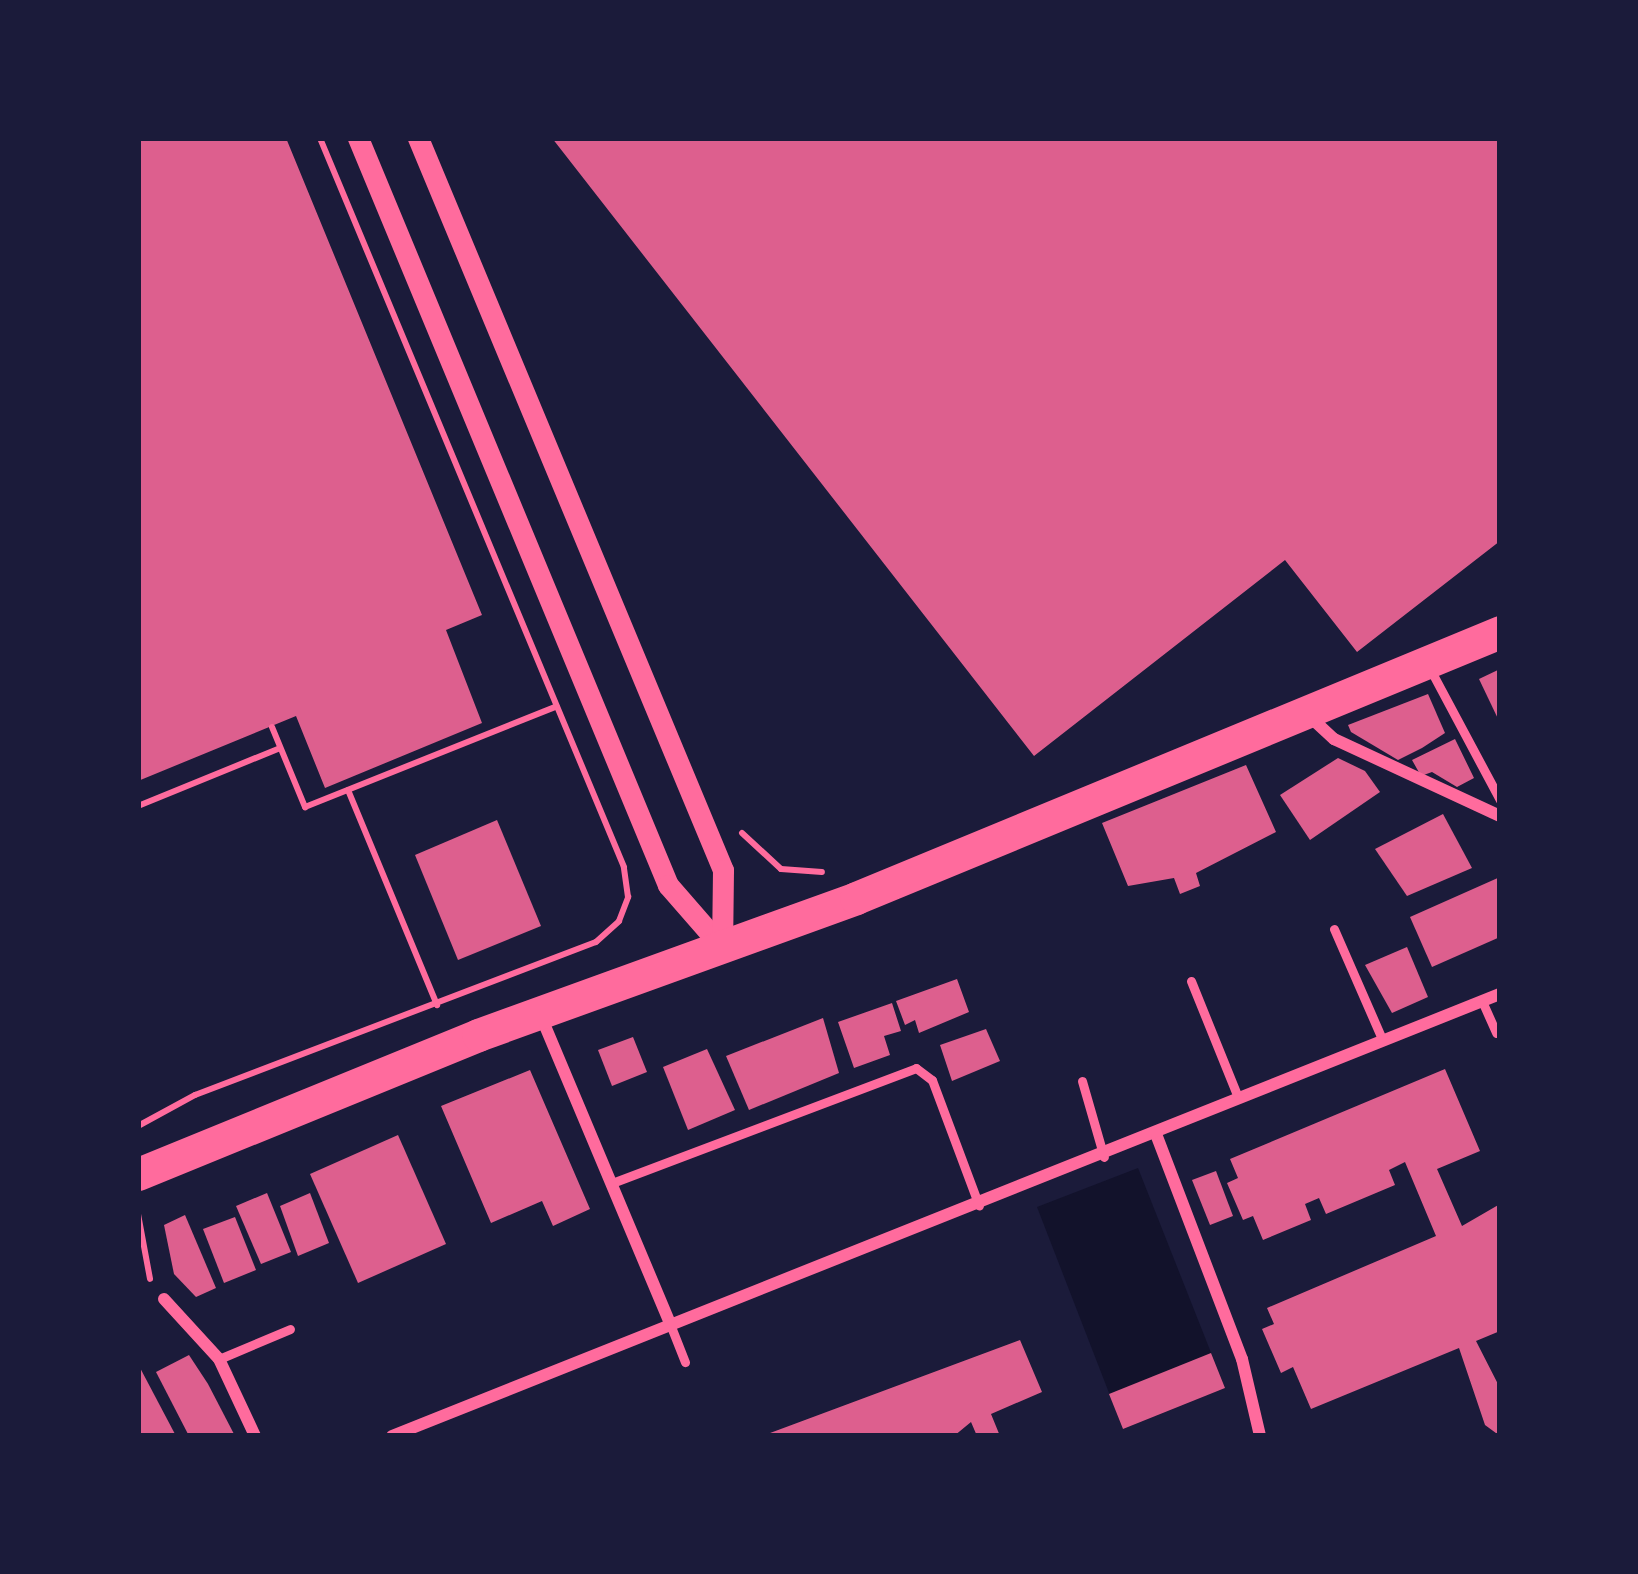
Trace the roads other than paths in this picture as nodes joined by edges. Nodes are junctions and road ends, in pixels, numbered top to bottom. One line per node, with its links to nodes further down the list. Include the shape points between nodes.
1 (358, 138): 9 (street, via 668,885)
2 (418, 138): 9 (street, via 723,870)
3 (1500, 632): 4 (highway)
4 (1427, 662): 5 (highway); 6 (lane)
5 (1304, 712): 7 (street, via 1334,739); 9 (highway)
6 (1500, 800)
7 (1500, 816)
8 (1334, 929): 15 (lane)
9 (722, 946): 13 (highway)
10 (1191, 981): 17 (lane)
11 (1500, 994): 12 (street)
12 (1482, 1001): 14 (lane); 15 (street)
13 (540, 1012): 20 (highway); 21 (street)
14 (1496, 1033)
15 (1382, 1039): 17 (street)
16 (1082, 1082): 19 (lane)
17 (1237, 1095): 18 (street)
18 (1156, 1134): 19 (street); 24 (street)
19 (1104, 1157): 22 (street)
20 (138, 1174)
21 (612, 1183): 22 (lane, via 916,1068 932,1080); 26 (street)
22 (979, 1206): 26 (street)
23 (1217, 1248): 24 (lane)
24 (1201, 1255): 32 (street, via 1242,1359)
25 (164, 1299): 28 (street)
26 (670, 1324): 29 (lane); 31 (street)
27 (290, 1329): 28 (lane)
28 (219, 1359): 30 (street)
29 (685, 1362)
30 (255, 1436)
31 (392, 1436)
32 (1260, 1436)

